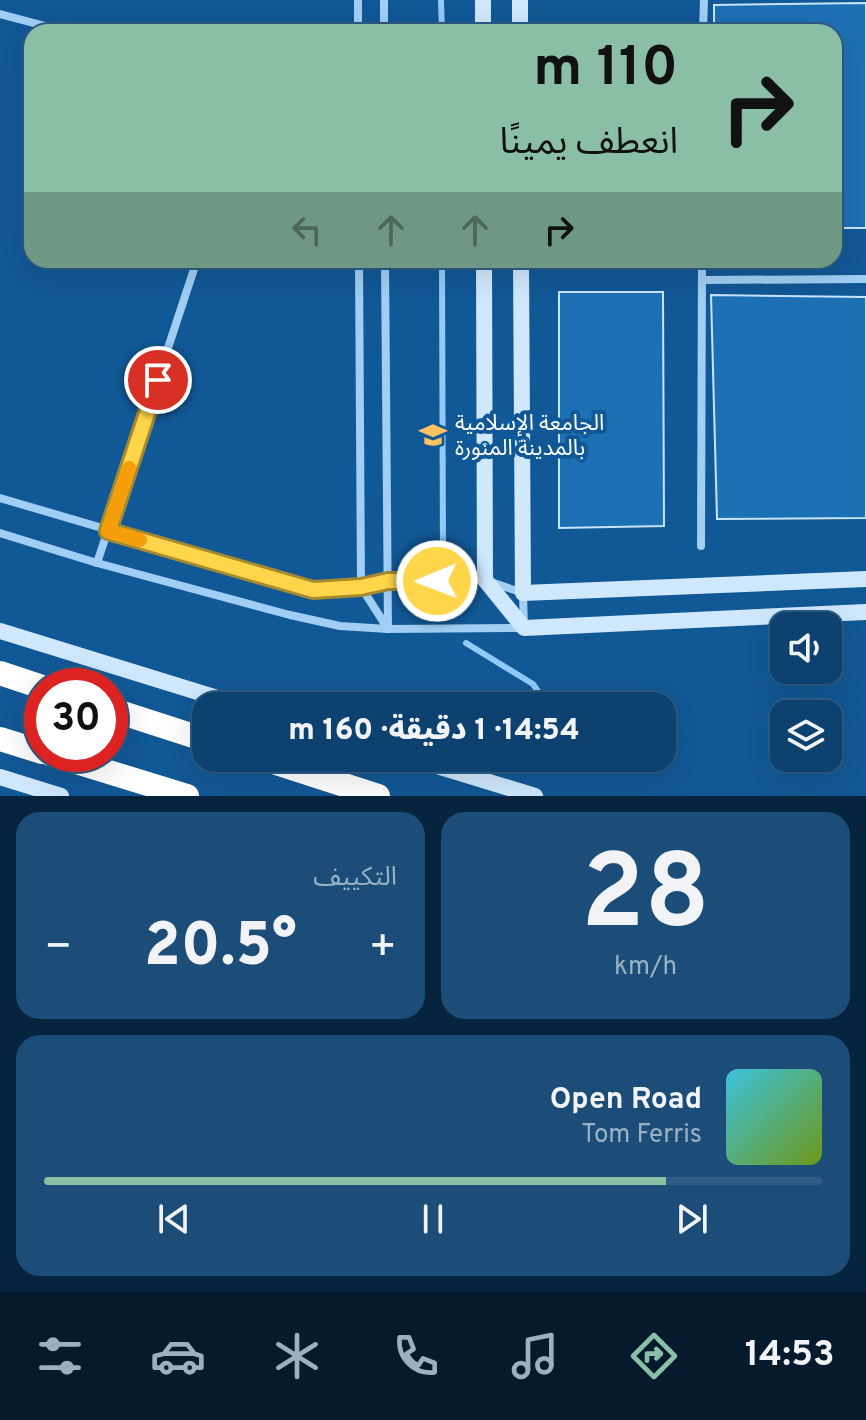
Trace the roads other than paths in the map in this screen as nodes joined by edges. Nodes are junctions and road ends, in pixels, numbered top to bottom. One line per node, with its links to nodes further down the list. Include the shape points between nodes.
1 (358, 0): 8 (street)
2 (384, 0): 9 (street)
3 (483, 0): 10 (main road)
4 (520, 0): 11 (main road)
5 (704, 0): 12 (street)
6 (0, 14): 7 (street)
7 (38, 24)
8 (358, 24)
9 (384, 24)
10 (483, 24)
11 (520, 24)
12 (703, 24)
13 (194, 268): 22 (street)
14 (359, 268): 29 (street)
15 (385, 268): 28 (street)
16 (484, 268): 27 (main road)
17 (521, 268): 30 (main road)
18 (702, 268): 20 (street)
19 (866, 279): 20 (street)
20 (702, 280): 24 (street)
21 (0, 498): 22 (street)
22 (108, 531): 25 (street); 29 (street, via 313,590)
23 (0, 533): 25 (street)
24 (701, 546)
25 (97, 563): 33 (street, via 290,615)
26 (866, 579): 30 (main road)
27 (485, 580): 28 (street); 30 (street); 32 (main road)
28 (388, 581): 29 (street); 33 (street)
29 (361, 587): 33 (street)
30 (523, 593): 32 (street)
31 (866, 612): 32 (main road)
32 (524, 628): 33 (street)
33 (388, 629)
34 (0, 631): 37 (main road)
35 (0, 673): 36 (highway)
36 (24, 681)
37 (198, 692)
38 (128, 715): 39 (highway)
39 (192, 735)
40 (0, 739): 41 (highway)
41 (24, 746)
42 (109, 772): 47 (highway)
43 (304, 772): 48 (highway)
44 (457, 772): 49 (main road)
45 (0, 777): 46 (main road)
46 (61, 796)
47 (187, 796)
48 (378, 796)
49 (535, 796)

